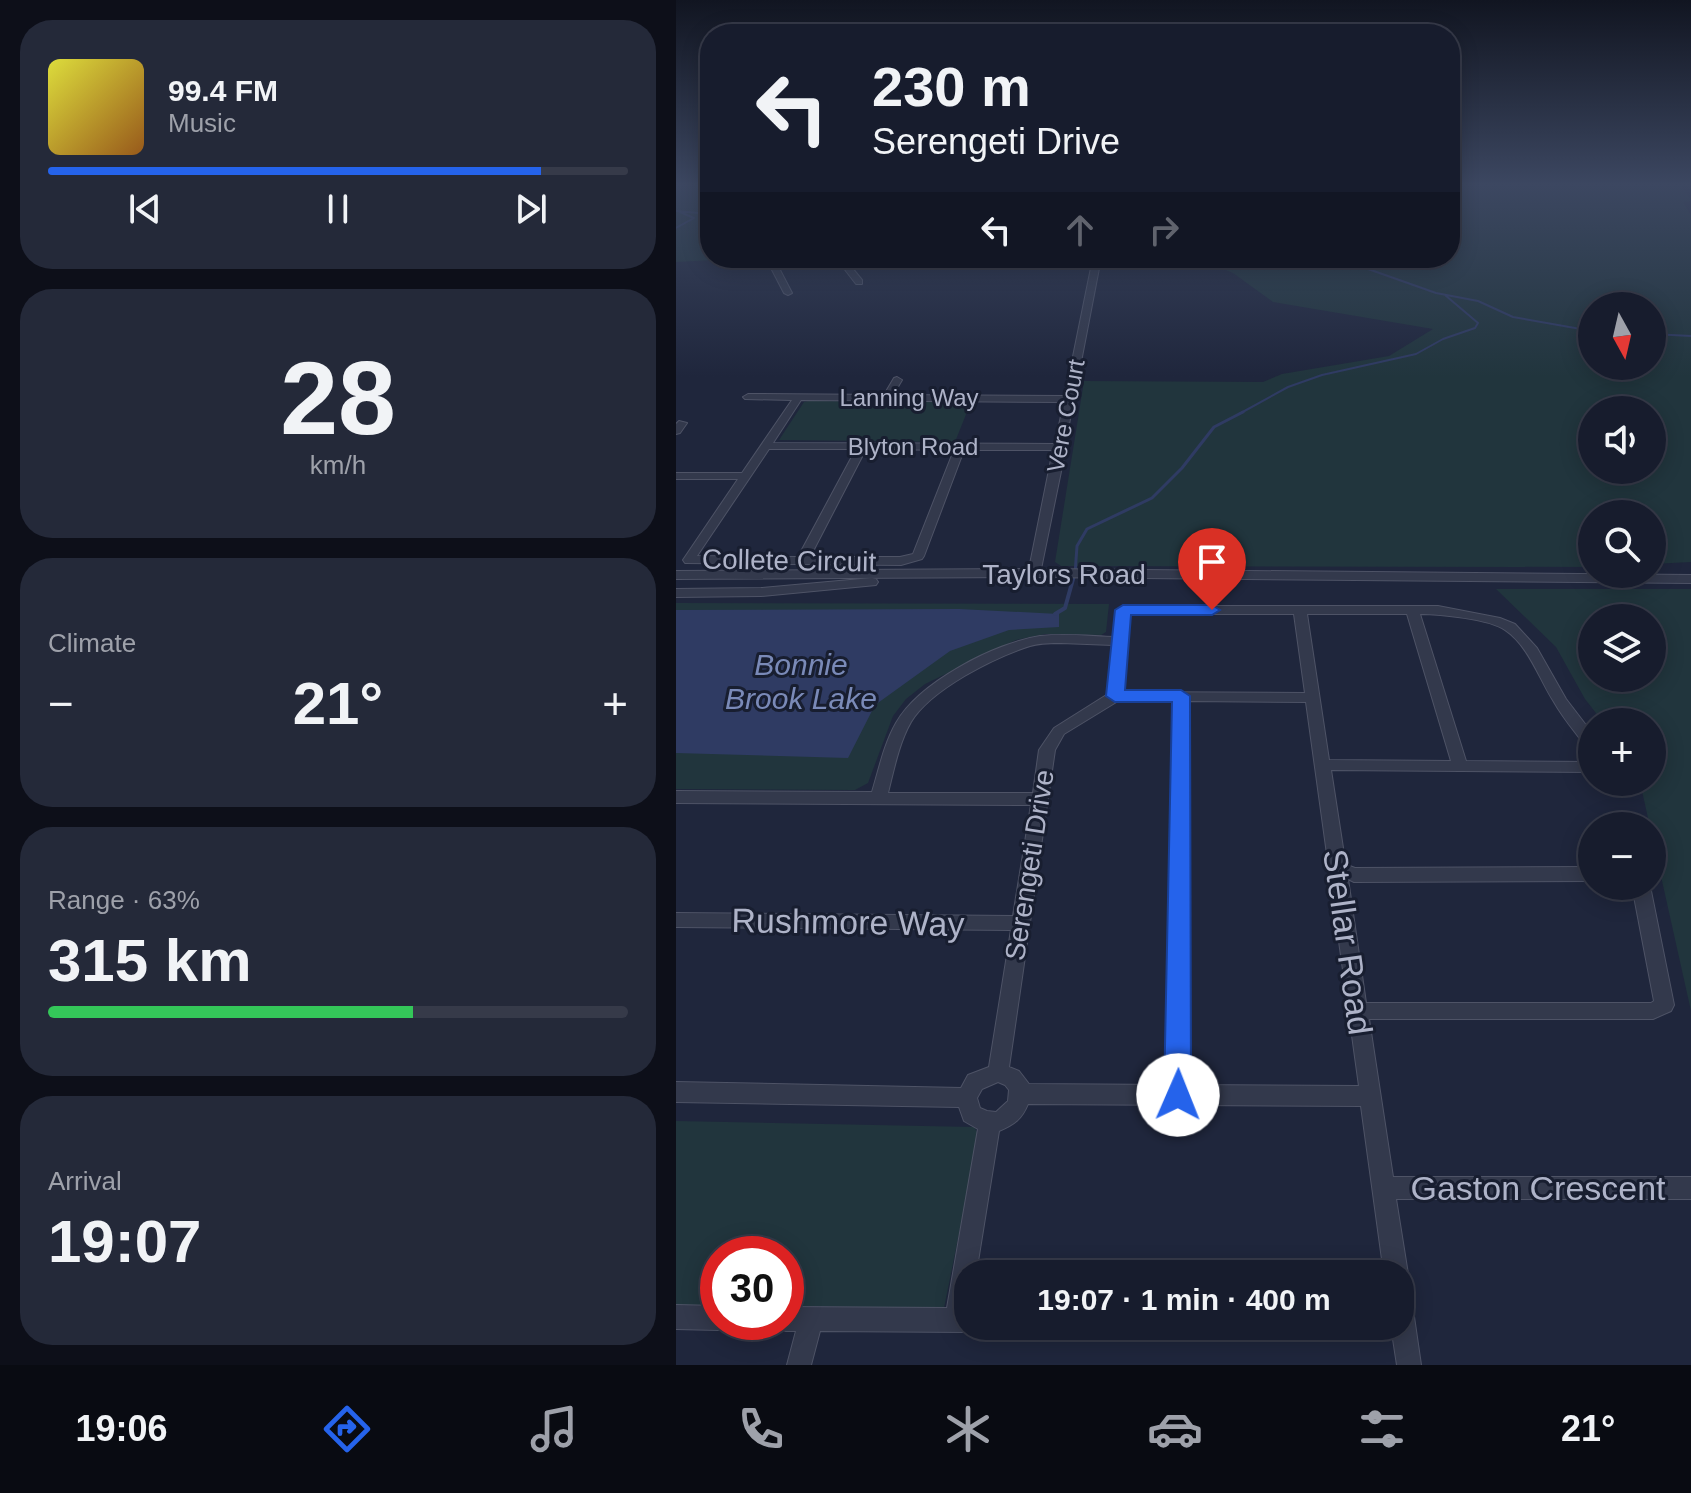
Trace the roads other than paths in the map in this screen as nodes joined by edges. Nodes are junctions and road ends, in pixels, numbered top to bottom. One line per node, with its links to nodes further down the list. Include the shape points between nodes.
1 (775, 268): 6 (street)
2 (778, 268): 6 (street)
3 (848, 268): 8 (street)
4 (920, 268): 7 (street)
5 (1095, 268): 14 (street, Vere Court)
6 (776, 271): 9 (street)
7 (924, 272)
8 (859, 282)
9 (788, 293)
10 (897, 380): 13 (street)
11 (748, 397): 12 (street, Lanning Way)
12 (798, 398): 13 (street, Lanning Way); 15 (street, Collete Circuit)
13 (887, 398): 14 (street, Lanning Way)
14 (1070, 399): 18 (street, Vere Court)
15 (766, 446): 16 (street, Blyton Road); 20 (street, Collete Circuit)
16 (862, 447): 17 (street, Blyton Road); 21 (street)
17 (960, 447): 18 (street, Blyton Road); 21 (street, Collete Circuit, via 918,556 901,561)
18 (1061, 447): 22 (street, Vere Court)
19 (676, 476): 20 (street)
20 (746, 476): 21 (street, Collete Circuit, via 689,560)
21 (802, 561)
22 (1034, 573): 23 (street, Taylors Road); 24 (street, Taylors Road)
23 (676, 575)
24 (1216, 575): 25 (street, Taylors Road); 26 (street, via 1173,580 909,579)
25 (1691, 579)
26 (676, 593)
27 (1300, 610): 28 (street); 29 (street, via 1123,610); 32 (street, Stellar Road)
28 (1412, 610): 33 (street, via 1438,610 1510,627 1532,651); 35 (street)
29 (1120, 641): 30 (street); 38 (street, via 1028,643 933,689 904,722)
30 (1115, 696): 31 (street); 39 (street, Serengeti Drive, via 1059,731 1047,750)
31 (1181, 696): 32 (street); 49 (street)
32 (1313, 698): 34 (street, Stellar Road)
33 (1578, 725)
34 (1323, 765): 35 (street); 40 (street, Stellar Road)
35 (1460, 766): 36 (street)
36 (1578, 767)
37 (676, 797): 38 (street)
38 (878, 798): 39 (street)
39 (1039, 799): 44 (street, Serengeti Drive)
40 (1336, 861): 41 (street, via 1341,870 1354,875); 45 (street, Stellar Road)
41 (1578, 874)
42 (1644, 900): 45 (street, via 1664,1005 1653,1011)
43 (676, 920): 44 (street, Rushmore Way)
44 (1020, 923): 46 (street, Serengeti Drive)
45 (1358, 1011): 50 (street, Stellar Road)
46 (998, 1073): 48 (street, via 1015,1080); 51 (street, via 975,1082)
47 (676, 1092): 51 (street)
48 (1021, 1094): 49 (street); 52 (street, via 1010,1116)
49 (1178, 1095): 50 (street)
50 (1371, 1096): 53 (street, Stellar Road)
51 (967, 1098): 52 (street, via 971,1114)
52 (990, 1122): 55 (street)
53 (1384, 1188): 54 (street, Gaston Crescent); 56 (street, Stellar Road)
54 (1691, 1188)
55 (970, 1260)
56 (1394, 1260)
57 (676, 1317): 58 (street)
58 (700, 1318)
59 (804, 1320): 60 (street)
60 (811, 1320): 61 (street); 63 (street)
61 (954, 1320)
62 (1405, 1340): 64 (street)
63 (799, 1365)
64 (1409, 1365)

